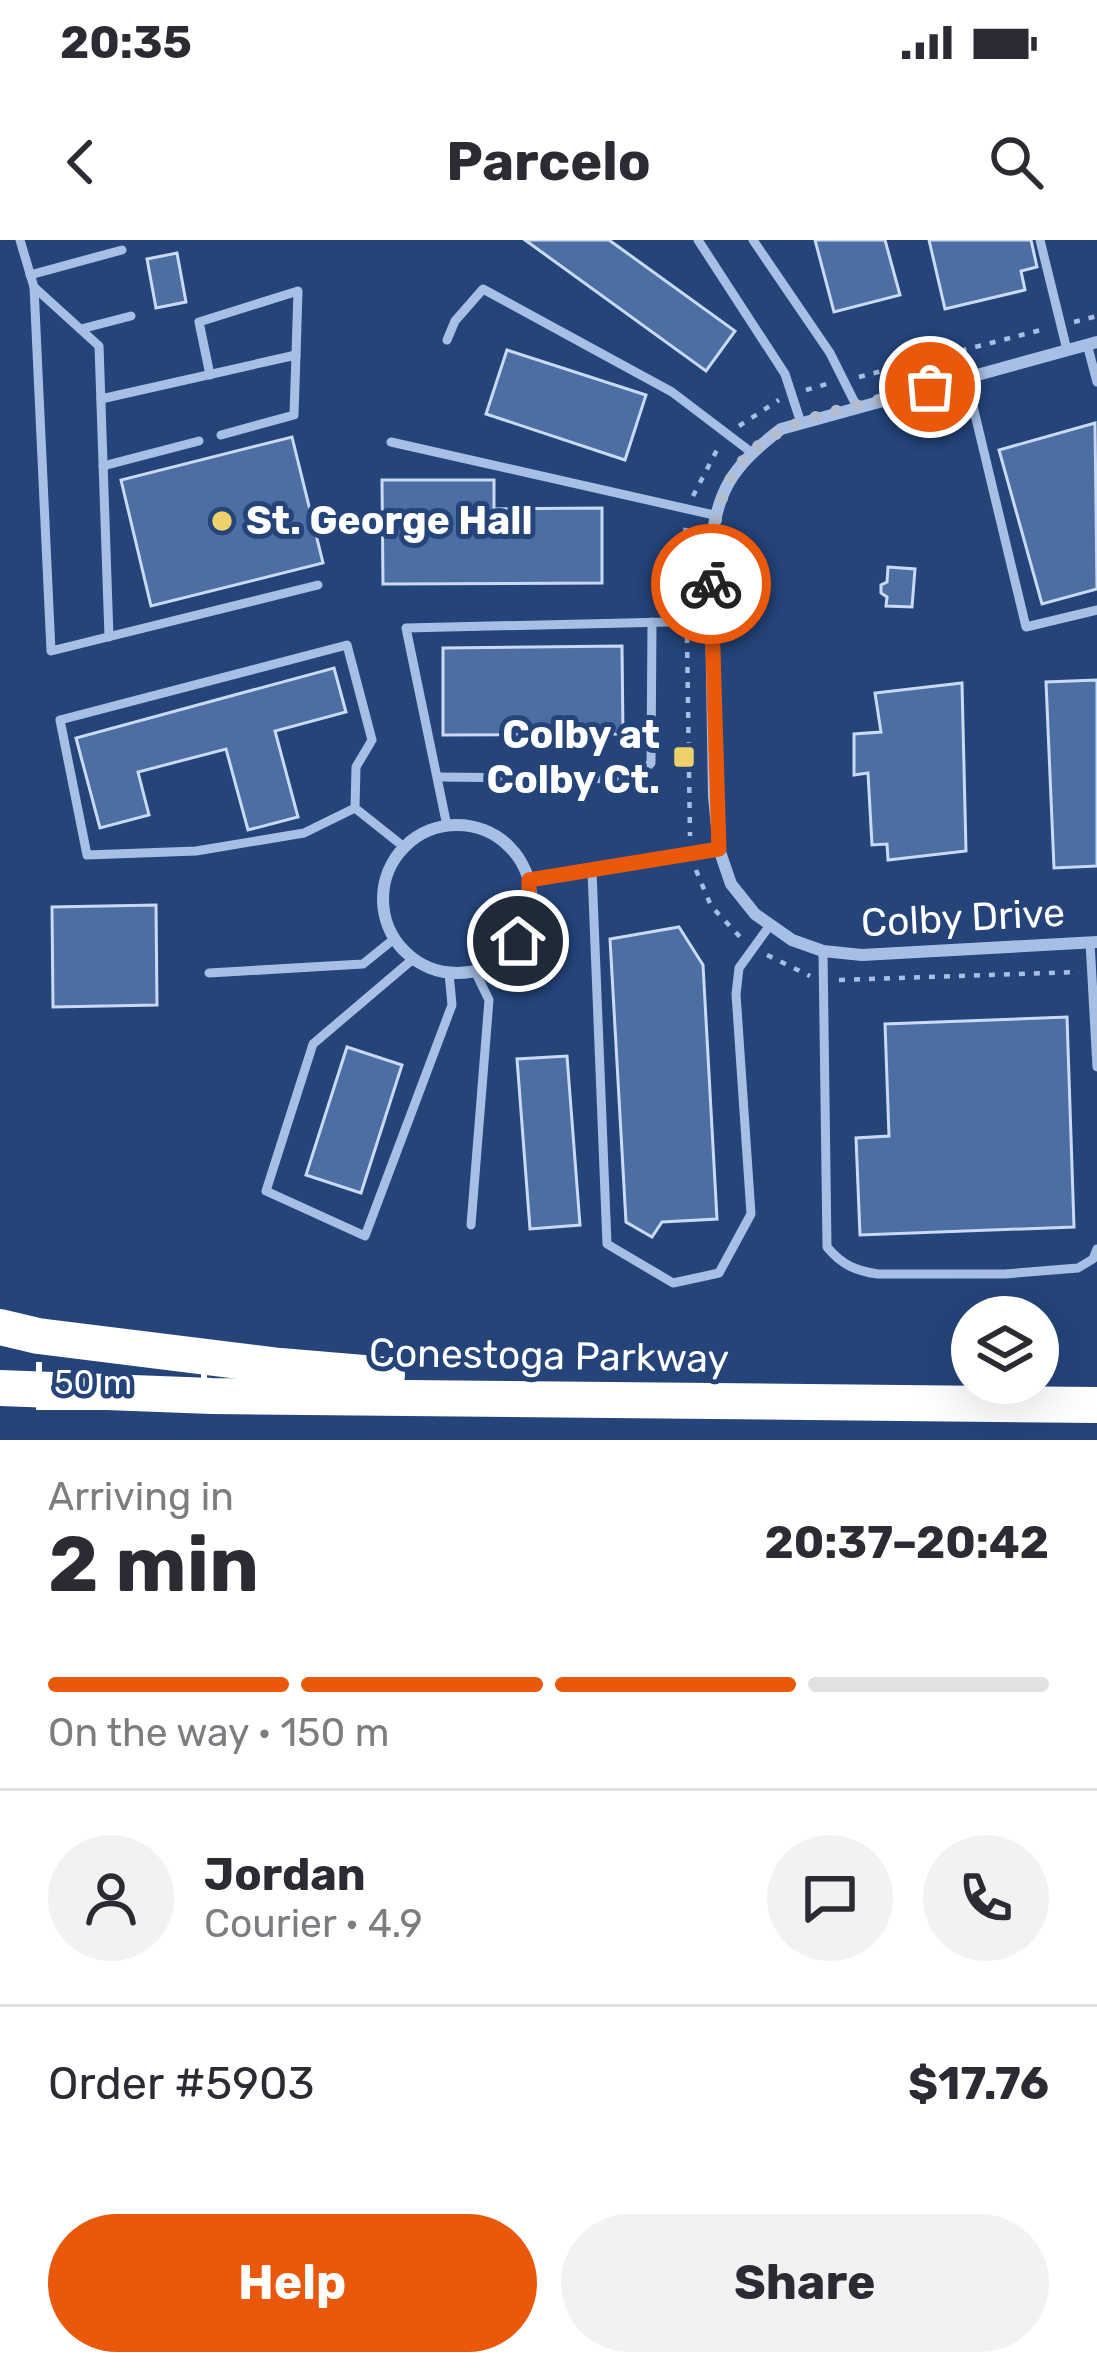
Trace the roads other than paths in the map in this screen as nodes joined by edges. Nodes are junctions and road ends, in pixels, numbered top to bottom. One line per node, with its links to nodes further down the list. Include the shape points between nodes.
1 (20, 240): 6 (lane)
2 (698, 240): 19 (lane, via 785,374)
3 (753, 240): 18 (lane)
4 (1040, 240): 12 (lane)
5 (122, 250): 6 (lane)
6 (31, 275): 7 (lane)
7 (34, 287): 9 (lane); 30 (lane, via 51,651)
8 (131, 316): 9 (lane)
9 (81, 329): 17 (lane, via 99,346)
10 (447, 340): 23 (lane, via 483,289 672,392)
11 (1092, 343): 12 (street, Colby Drive); 16 (lane)
12 (1067, 350): 15 (street, Colby Drive)
13 (296, 356): 14 (lane); 14 (lane, via 298,291 199,322); 20 (lane, via 294,415)
14 (210, 375): 17 (lane)
15 (966, 377): 18 (street, Colby Drive); 27 (lane, via 1026,627)
16 (1097, 382)
17 (101, 399): 24 (lane)
18 (857, 407): 19 (street, Colby Drive)
19 (801, 423): 23 (street, Colby Drive)
20 (221, 435)
21 (199, 441): 24 (lane)
22 (391, 442): 25 (lane)
23 (751, 452): 25 (street, Colby Drive)
24 (104, 466): 30 (lane)
25 (714, 515): 28 (street, Colby Drive)
26 (318, 585): 30 (lane)
27 (1097, 610)
28 (711, 620): 29 (lane); 35 (street, Colby Drive)
29 (652, 622): 31 (lane, via 651,763 635,778); 31 (lane, via 406,628)
30 (109, 637)
31 (438, 777): 33 (lane)
32 (355, 808): 32 (lane, via 304,833 196,851 87,855 60,720 346,645 372,740 356,766); 34 (lane)
33 (447, 826): 34 (street); 37 (street, via 496,836)
34 (404, 847): 39 (street, via 385,881 384,916)
35 (719, 849): 36 (street); 38 (street, Colby Drive, via 731,884)
36 (592, 871): 37 (street); 38 (lane, via 608,1244 673,1283 719,1273 751,1214 736,994 739,968)
37 (529, 880): 43 (street, via 528,920 518,941)
38 (770, 925): 41 (street, Colby Drive)
39 (394, 940): 42 (street); 44 (lane, via 362,964)
40 (1094, 942): 41 (street, Colby Drive); 46 (lane)
41 (823, 951): 48 (lane, via 827,1247 838,1261 878,1274 1005,1274 1078,1268)
42 (413, 959): 45 (street); 45 (lane, via 313,1044 266,1191 365,1236 452,1005)
43 (475, 971): 45 (street); 47 (lane, via 489,1000)
44 (209, 973)
45 (449, 973)
46 (1097, 1067)
47 (471, 1226)
48 (1097, 1250)
49 (0, 1327): 51 (highway)
50 (0, 1388): 51 (highway, Conestoga Parkway)
51 (562, 1397): 52 (highway, Conestoga Parkway)
52 (1097, 1405)

